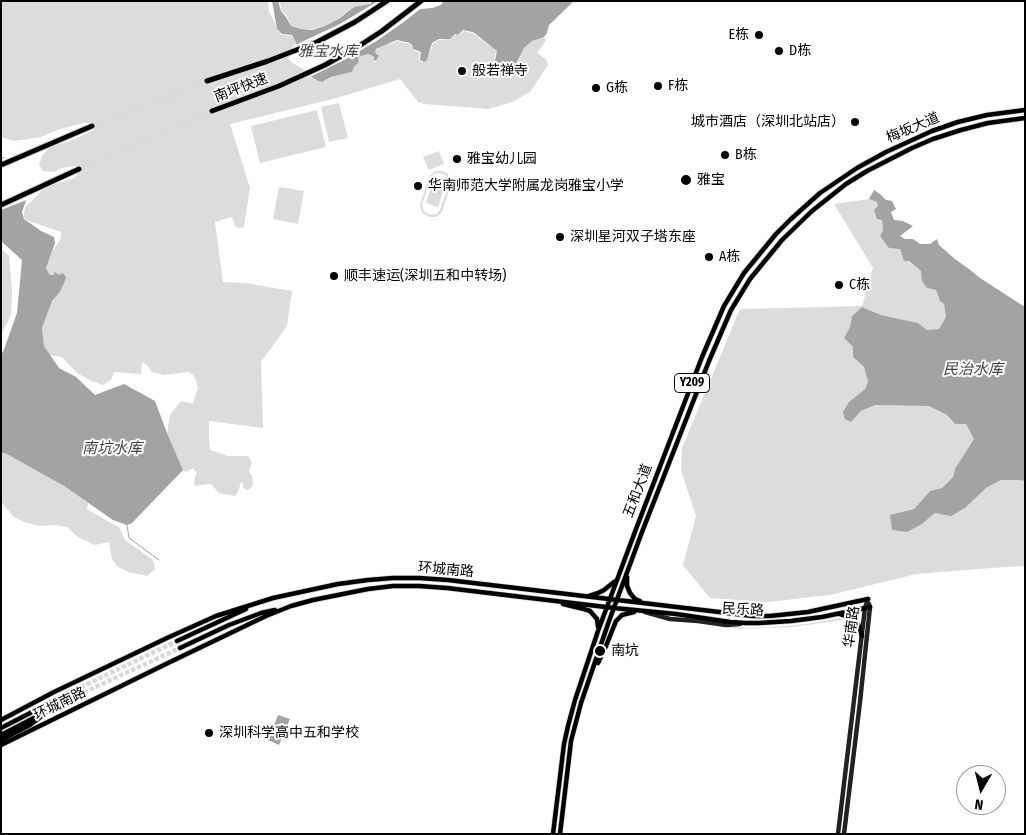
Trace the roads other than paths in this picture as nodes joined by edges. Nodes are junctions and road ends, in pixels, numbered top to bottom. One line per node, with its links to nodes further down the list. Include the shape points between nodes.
1 (387, 1): 3 (highway, 南坪快速, via 355,22 297,50)
2 (421, 1): 5 (highway, 南坪快速, via 359,46 318,68)
3 (207, 81)
4 (1025, 110): 10 (main road, 梅坂大道 / Y209, via 987,115 932,131 857,168)
5 (212, 111)
6 (1025, 118): 11 (main road, 梅坂大道 / Y209, via 988,123 933,139 867,171)
7 (92, 126): 8 (highway)
8 (1, 165)
9 (79, 169): 12 (highway)
10 (820, 193): 14 (main road, 五和大道 / Y209, via 776,234 744,273 724,306)
11 (828, 197): 13 (main road, 五和大道 / Y209, via 766,259 730,310)
12 (1, 205)
13 (628, 570): 21 (main road, 五和大道 / Y209); 22 (main road, via 630,593)
14 (618, 577): 16 (main road, via 604,590); 19 (main road, 五和大道 / Y209)
15 (554, 593): 16 (main road, 环城南路); 17 (main road, 环城南路, via 448,580 393,578 338,584); 20 (main road)
16 (582, 596): 19 (main road, 环城南路)
17 (274, 598): 31 (main road, 环城南路); 37 (main road, 环城南路, via 199,624)
18 (868, 599): 22 (main road, 民乐路, via 770,616); 26 (main road, 华南路)
19 (609, 600): 21 (main road, 环城南路); 24 (main road, 五和大道 / Y209)
20 (553, 601): 23 (main road, 环城南路, via 447,588 393,586); 24 (main road, 环城南路); 29 (main road, via 590,611 596,619)
21 (617, 601): 22 (main road, 民乐路); 25 (main road, 五和大道 / Y209)
22 (646, 604)
23 (291, 606): 32 (main road, 环城南路, via 245,619); 41 (main road, 环城南路)
24 (606, 607): 25 (main road, 环城南路); 29 (main road, 五和大道 / Y209)
25 (614, 608): 27 (main road, 民乐路); 33 (main road, 五和大道 / Y209)
26 (867, 608): 28 (main road, 民乐路); 30 (main road, 华南路); 45 (main road, 华南路, via 860,702)
27 (641, 610): 28 (main road, 民乐路, via 746,623); 33 (main road, via 625,614 616,621)
28 (836, 614): 30 (main road, via 854,620)
29 (598, 631): 42 (main road, 五和大道 / Y209, via 564,744)
30 (862, 636): 44 (main road, 华南路)
31 (177, 641)
32 (180, 648)
33 (590, 680): 43 (main road, 五和大道 / Y209, via 571,741)
34 (76, 690): 38 (main road, 环城南路)
35 (78, 695): 36 (main road, 环城南路)
36 (54, 708): 39 (main road, 环城南路); 40 (main road)
37 (1, 720)
38 (1, 726)
39 (1, 735)
40 (1, 740)
41 (1, 745)
42 (553, 834)
43 (560, 834)
44 (838, 834)
45 (844, 834)

